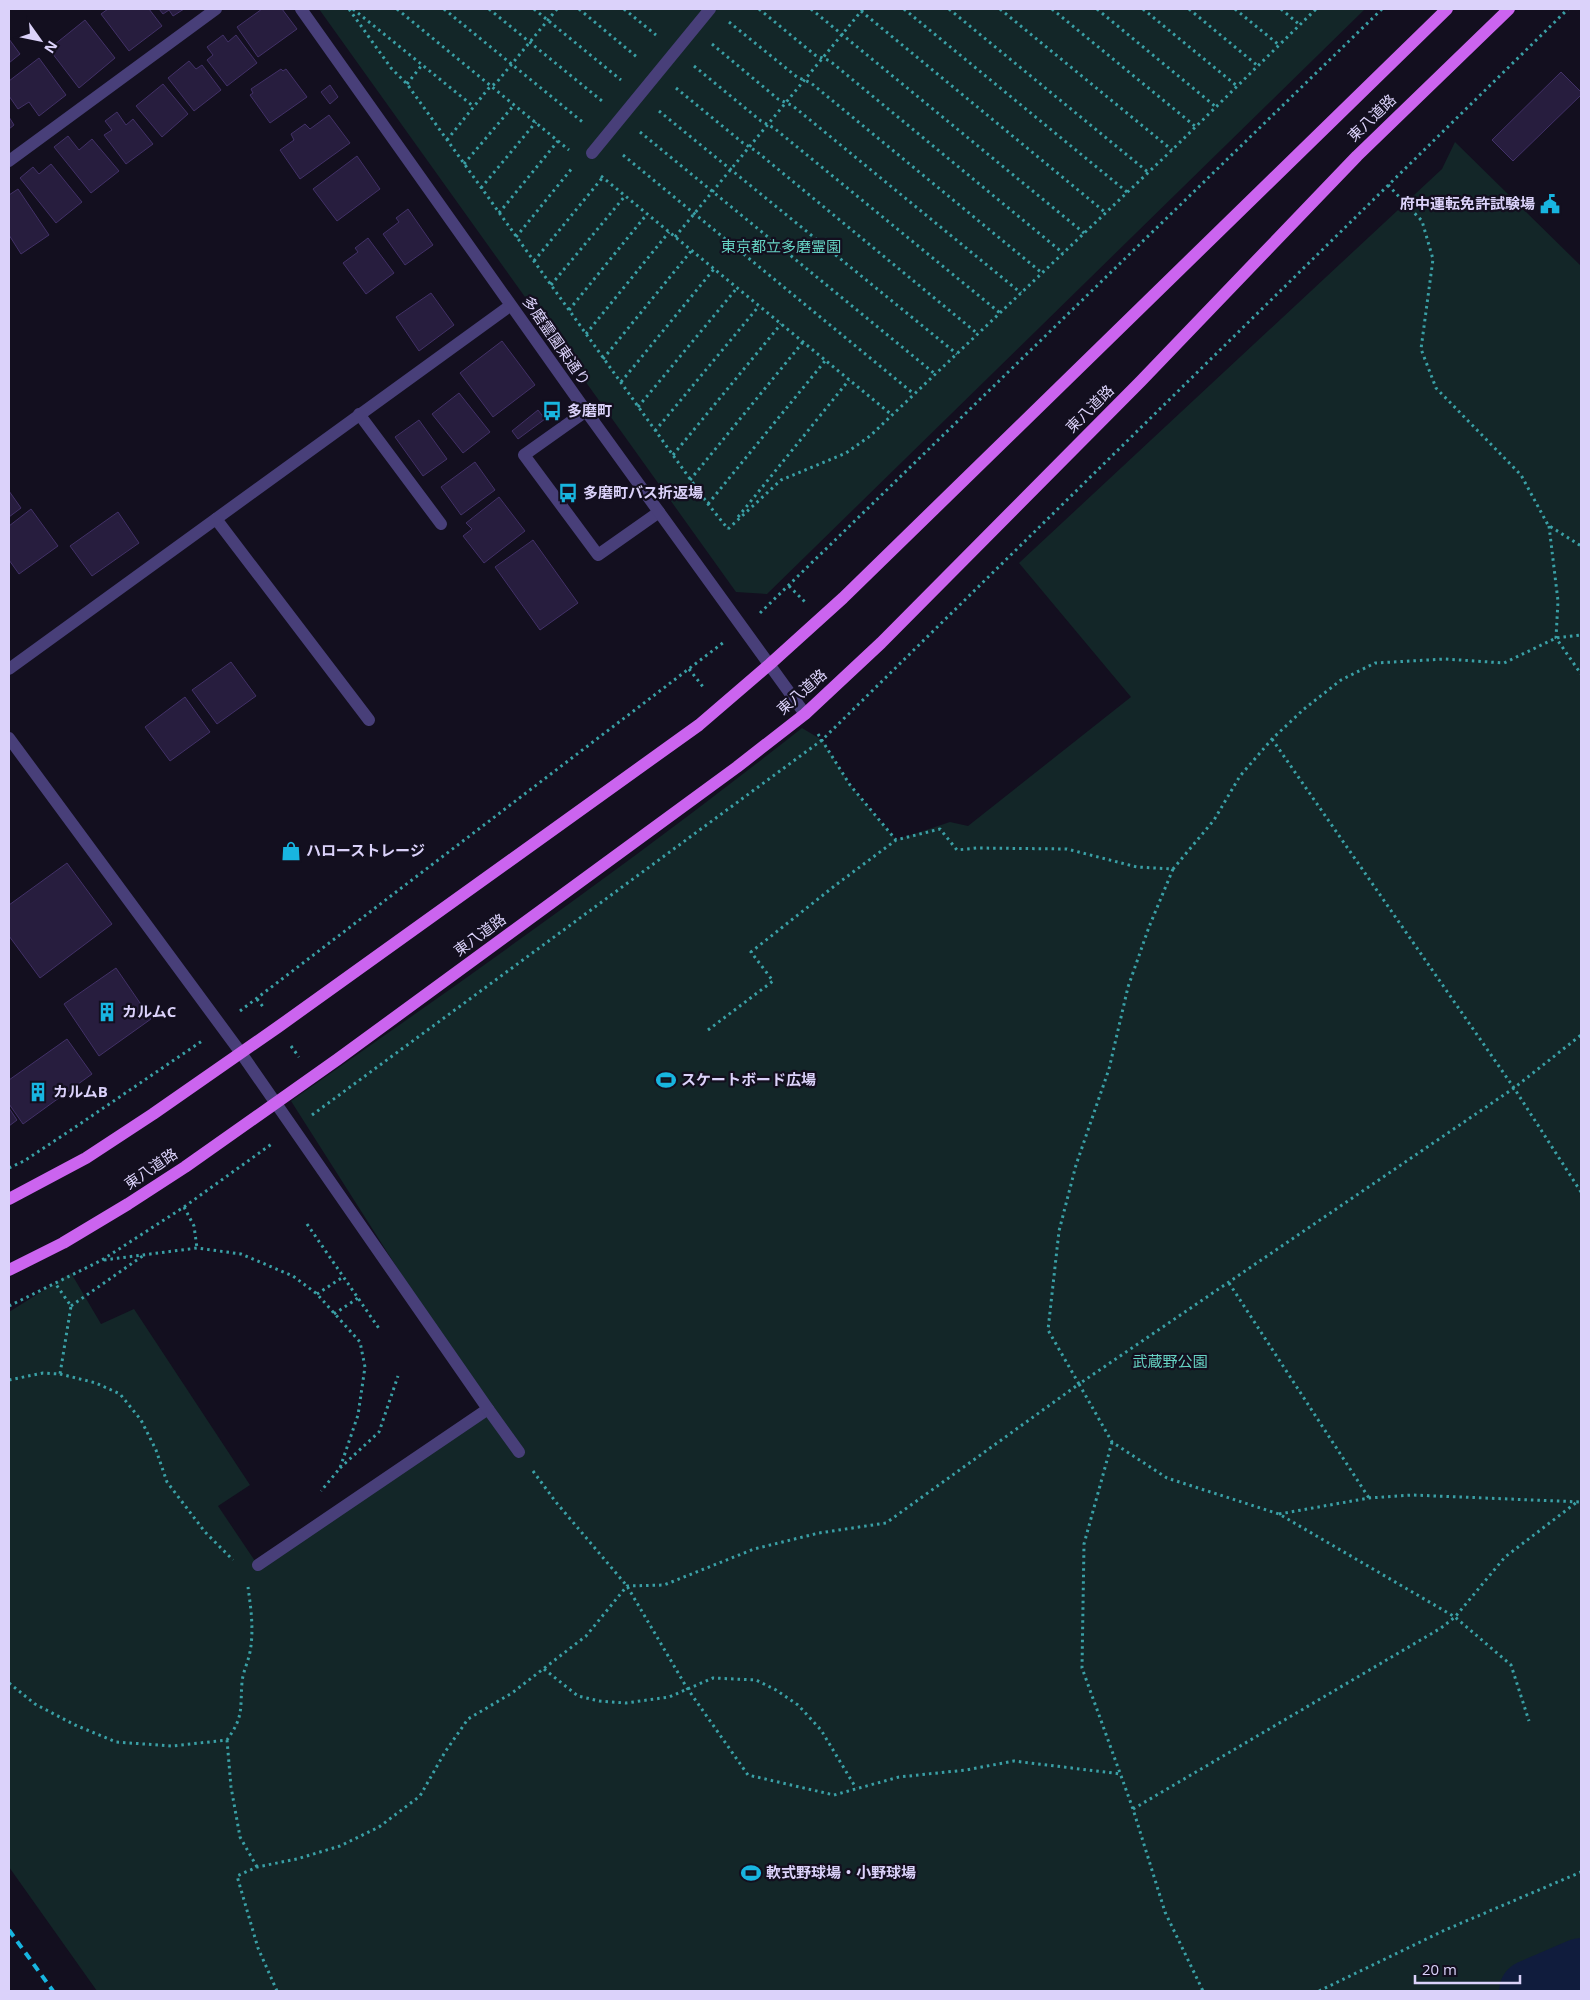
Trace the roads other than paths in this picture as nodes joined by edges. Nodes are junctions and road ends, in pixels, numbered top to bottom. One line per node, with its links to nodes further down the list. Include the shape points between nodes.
1 (216, 9): 7 (street)
2 (301, 9): 8 (street, 多磨霊園東通り)
3 (710, 9): 6 (street)
4 (1447, 9): 14 (main road, 東八道路, via 843,598)
5 (1509, 9): 16 (main road, 東八道路, via 1356,156 1134,388 881,643)
6 (592, 153)
7 (9, 161)
8 (511, 305): 9 (street, 多磨霊園東通り); 10 (street)
9 (586, 411): 11 (street, 多磨霊園東通り); 11 (street, via 524,456 598,555)
10 (359, 414): 12 (street); 13 (street)
11 (659, 512): 14 (street, 多磨霊園東通り)
12 (216, 519): 15 (street); 17 (street)
13 (441, 524)
14 (770, 664): 16 (street, 多磨霊園東通り); 19 (main road, 東八道路, via 699,725)
15 (9, 668)
16 (805, 714): 20 (main road, 東八道路, via 737,767)
17 (369, 720)
18 (9, 738): 19 (street)
19 (240, 1053): 20 (street); 21 (main road, 東八道路, via 86,1158)
20 (274, 1103): 22 (main road, 東八道路, via 128,1204 63,1243); 23 (street)
21 (9, 1199)
22 (9, 1270)
23 (488, 1409): 24 (street); 25 (street)
24 (520, 1452)
25 (258, 1565)

